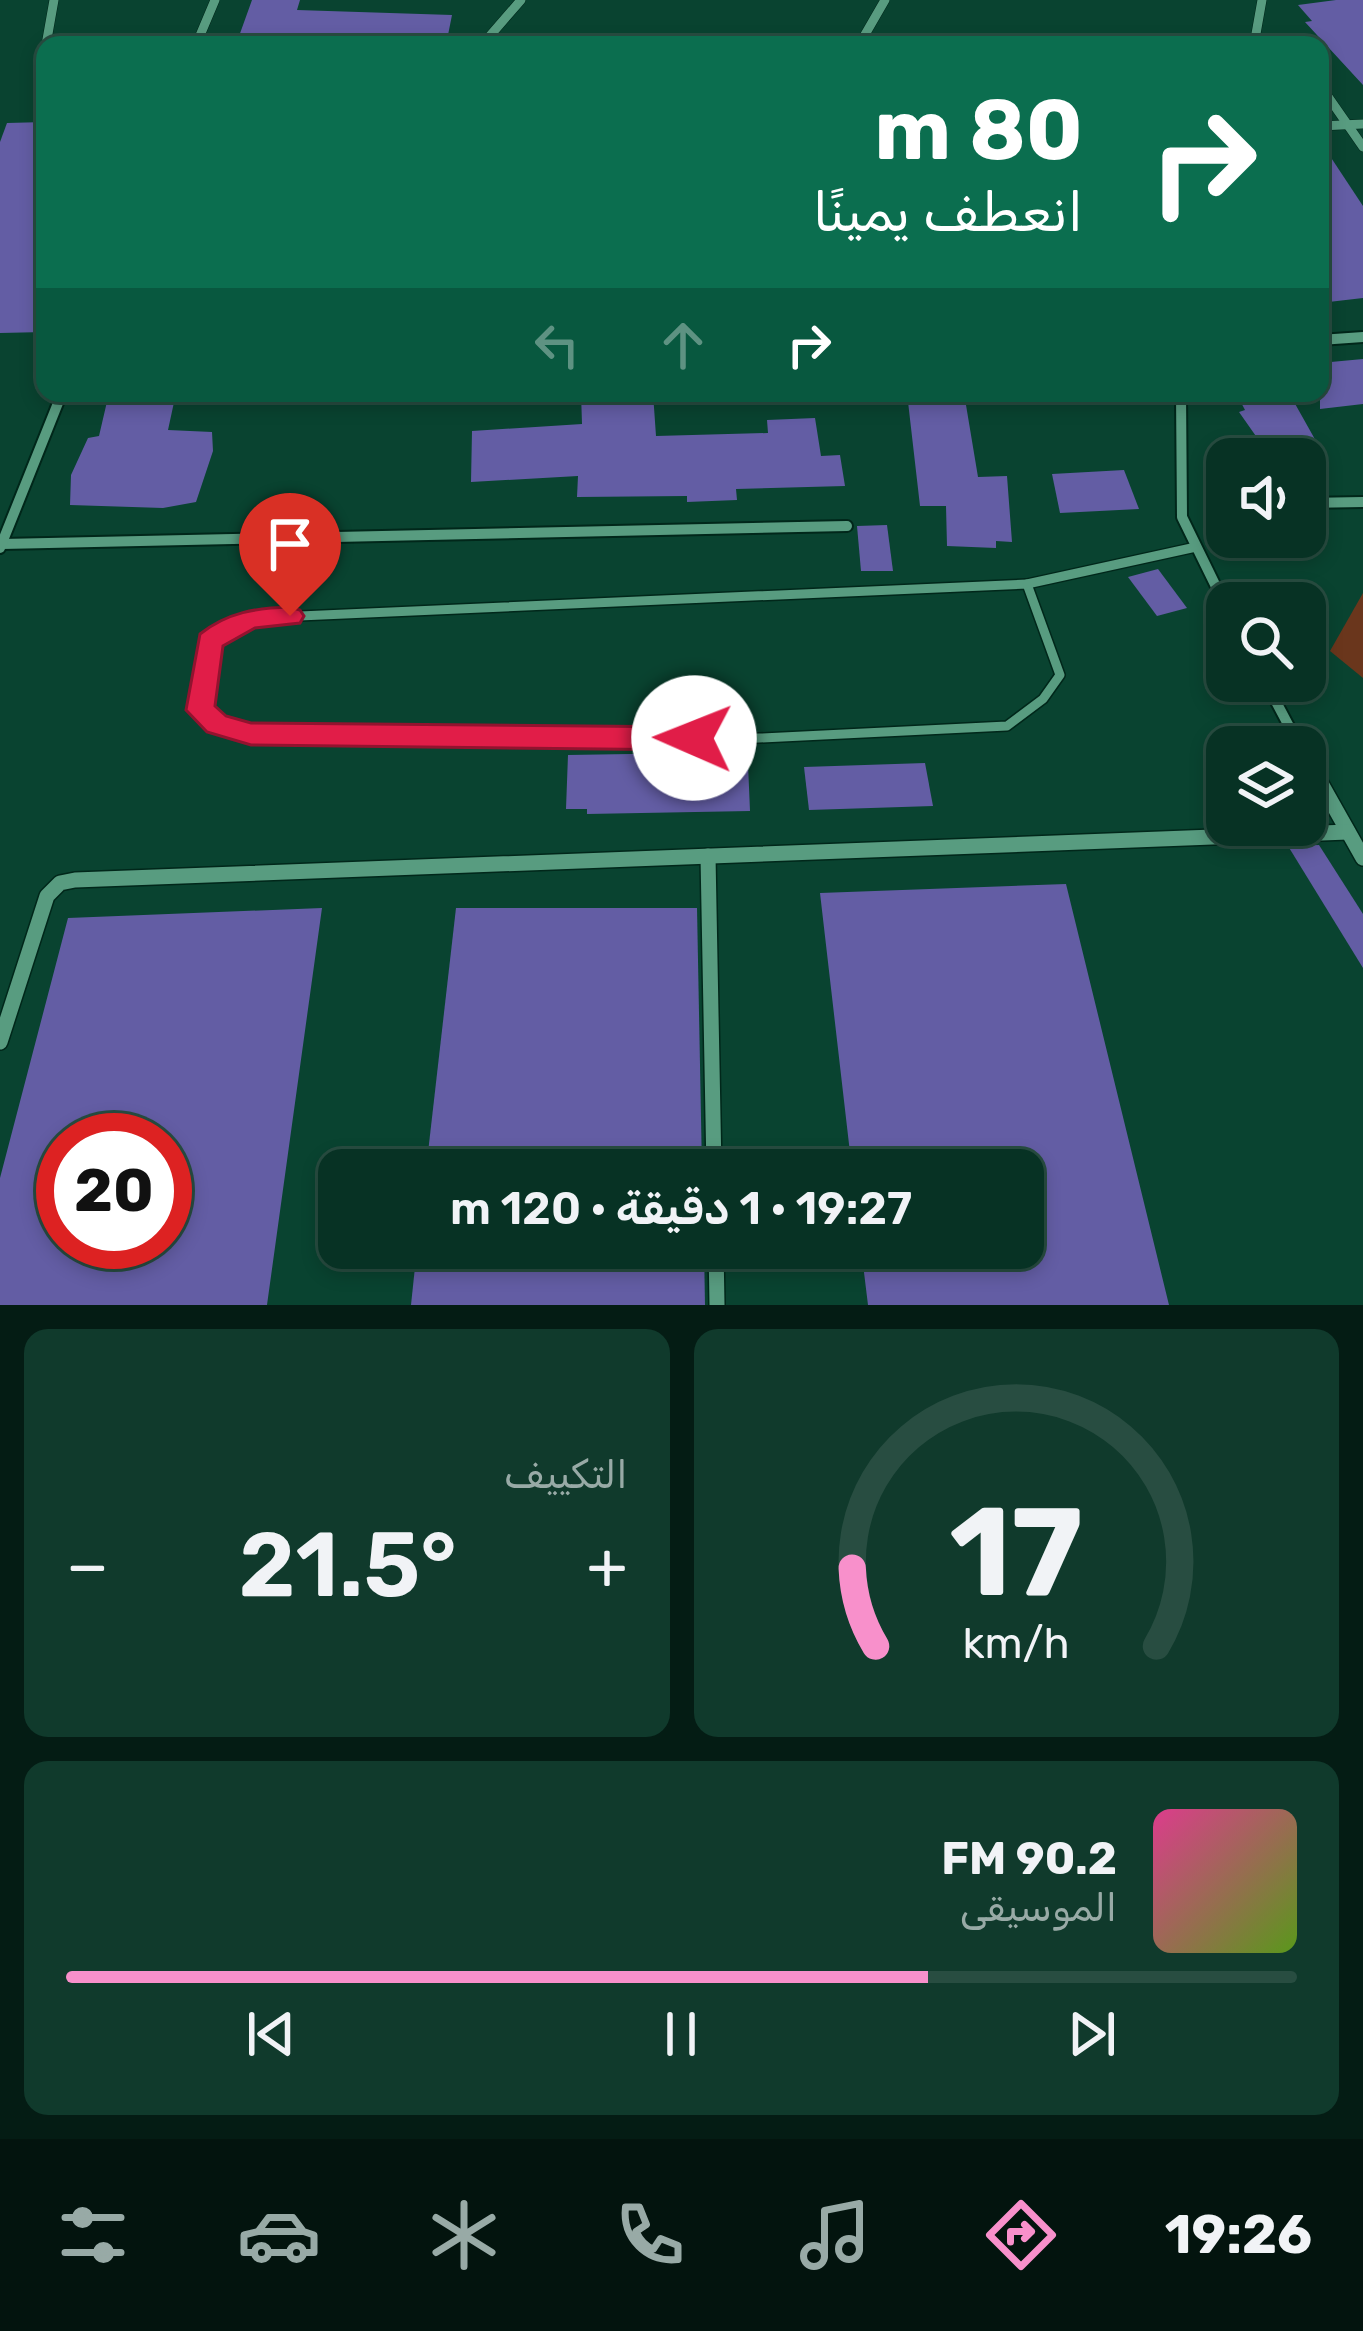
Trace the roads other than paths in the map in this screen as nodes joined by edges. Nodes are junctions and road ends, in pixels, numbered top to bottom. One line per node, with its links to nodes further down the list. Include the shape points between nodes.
1 (54, 0): 6 (street)
2 (214, 0): 7 (street)
3 (521, 0): 8 (street)
4 (885, 0): 9 (street)
5 (1262, 0): 10 (street)
6 (48, 36)
7 (200, 36)
8 (490, 36)
9 (864, 36)
10 (1256, 36)
11 (1329, 99): 13 (street)
12 (1363, 124): 13 (street)
13 (1346, 125): 14 (street); 15 (street)
14 (1329, 126)
15 (1363, 147)
16 (1363, 338): 17 (street)
17 (1329, 340)
18 (58, 402): 23 (street)
19 (1181, 402): 24 (street, via 1182,517)
20 (1363, 502): 21 (street)
21 (1326, 503)
22 (847, 526): 23 (street)
23 (1, 546)
24 (1196, 547): 25 (street); 26 (lane)
25 (1214, 582)
26 (1027, 584): 26 (lane, via 254,618 210,641 200,710 251,734 739,739 1007,726 1060,676)
27 (1326, 793): 28 (street)
28 (1348, 832): 29 (street); 30 (street)
29 (708, 856): 31 (street, via 60,883 47,896); 32 (street)
30 (1363, 858)
31 (0, 1042)
32 (714, 1149)
33 (716, 1269): 34 (street)
34 (717, 1305)

